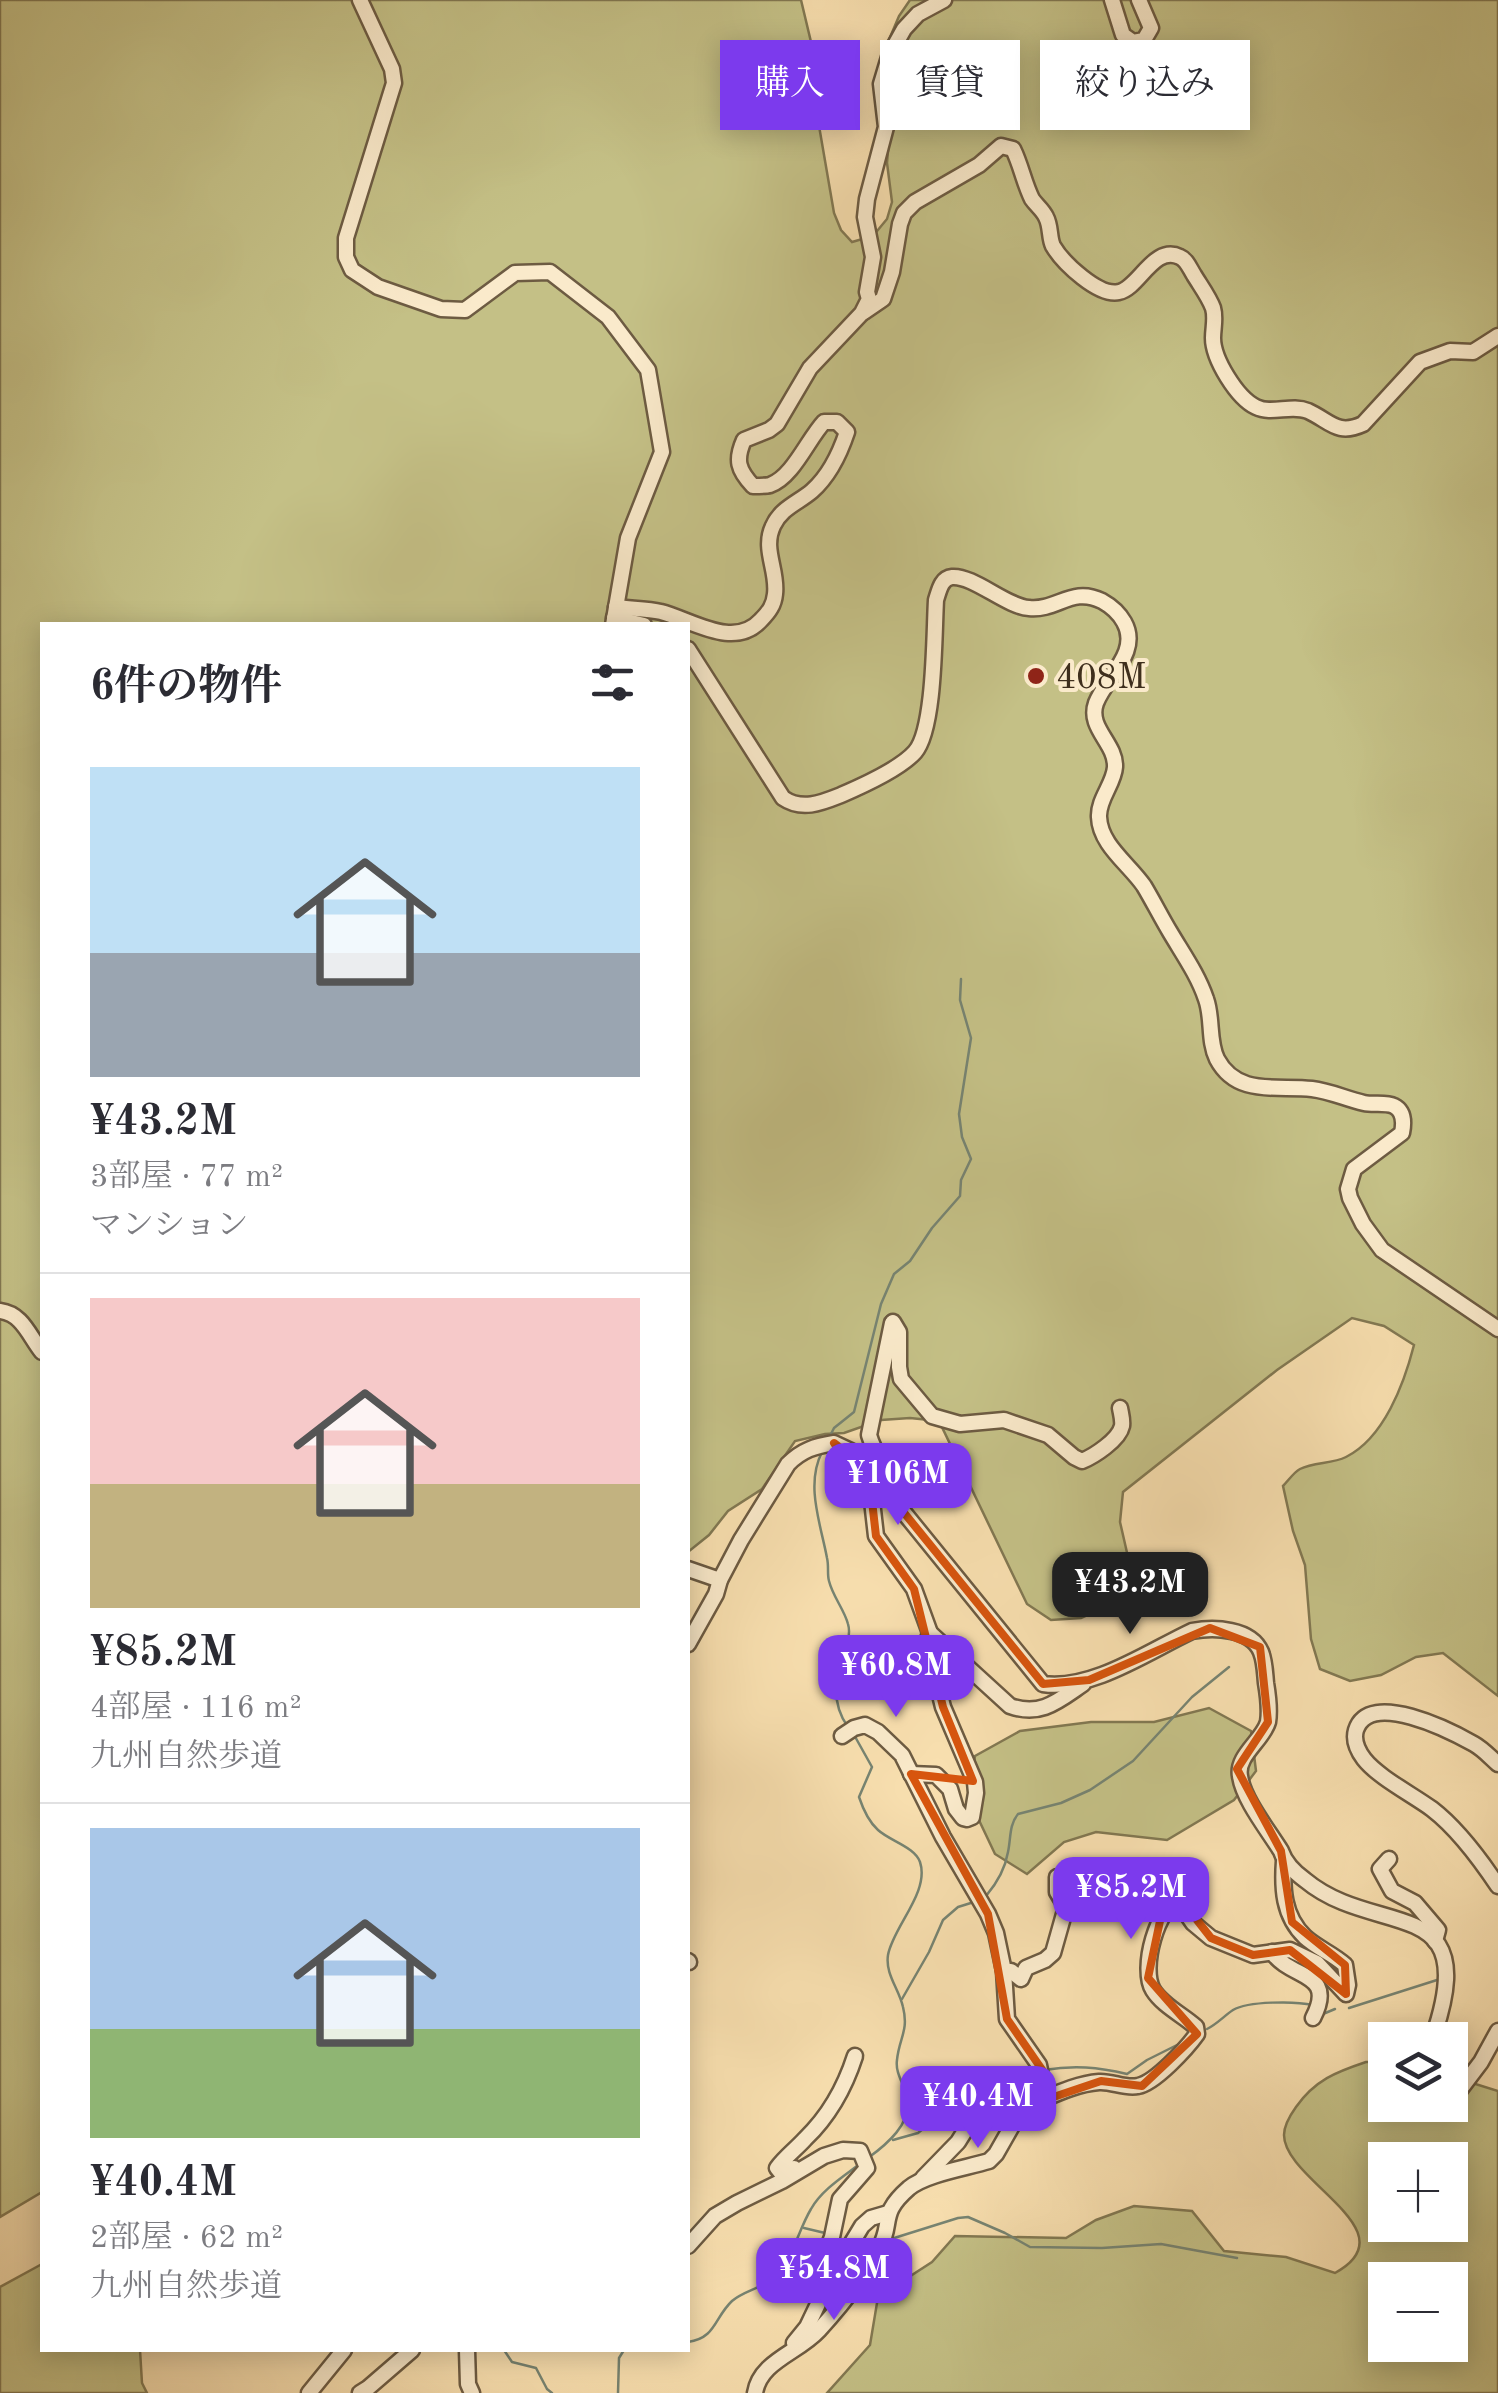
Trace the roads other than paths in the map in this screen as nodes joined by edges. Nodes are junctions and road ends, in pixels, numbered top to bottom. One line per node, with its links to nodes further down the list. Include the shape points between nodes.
1 (360, 0): 7 (street, via 394,83 346,238 352,270 409,298 465,310 514,273 550,272 608,317 648,370 662,452 628,538)
2 (944, 0): 5 (street, via 904,29 881,84 886,127 867,200 873,256)
3 (1112, 0): 4 (street, via 1123,35 1133,42 1144,40 1151,28)
4 (1140, 0)
5 (862, 313): 6 (street, via 883,298 904,212 1001,146 1013,149 1022,166 1053,246 1103,292 1130,288 1147,266 1167,255 1187,263 1214,309 1216,356 1233,386 1258,409 1306,410 1350,430 1420,362 1450,351 1472,352); 9 (street, via 810,368 777,424 744,440 738,455 753,486 768,486 795,464 824,422 838,422 847,432 830,469 772,526 774,604 742,633)
6 (1498, 336)
7 (614, 617): 8 (street, via 659,612)
8 (688, 622)
9 (690, 623)
10 (690, 652): 12 (street, via 783,798 794,806 820,804 916,750 926,730 936,600 946,579 1030,608 1086,595 1117,612 1129,633 1127,652 1094,710 1115,766 1099,821 1198,979 1216,1057 1250,1086 1312,1089 1397,1109 1402,1133 1354,1170 1350,1198 1382,1250)
11 (0, 1310): 13 (street, via 17,1316)
12 (1498, 1328)
13 (40, 1349)
14 (1120, 1408): 16 (street, via 1118,1434 1082,1461 1048,1435 1004,1420 960,1424 932,1416 901,1379 899,1332 892,1322 869,1435 882,1463 902,1476)
15 (834, 1443): 16 (street); 18 (street, via 810,1448 788,1464); 19 (street, via 861,1478 876,1536 914,1589)
16 (888, 1493): 21 (street, via 1043,1684)
17 (690, 1570): 18 (street)
18 (720, 1580): 20 (street)
19 (930, 1633): 21 (street, via 1010,1706 1026,1711 1052,1704); 24 (street, via 943,1707 975,1782 972,1817 962,1818 936,1775)
20 (690, 1640)
21 (1089, 1680): 26 (street, via 1192,1631 1238,1634 1260,1647 1268,1722 1239,1774)
22 (848, 1732): 24 (street, via 864,1725 878,1732)
23 (1498, 1764): 28 (street, via 1477,1746 1400,1714 1368,1715 1356,1730 1365,1760 1450,1826)
24 (911, 1774): 31 (street, via 996,1933)
25 (1388, 1859): 29 (street, via 1380,1869 1392,1890 1433,1922)
26 (1284, 1860): 29 (street, via 1320,1892 1416,1925); 30 (street, via 1292,1922 1344,1966 1346,1994 1317,1963 1290,1950)
27 (1057, 1877): 31 (street, via 1066,1907 1053,1953 1026,1968 1022,1979)
28 (1498, 1886)
29 (1435, 1942): 33 (street, via 1448,1978)
30 (1272, 1952): 32 (street, via 1320,1990); 38 (street, via 1253,1955 1211,1938 1193,1924 1181,1896 1174,1900 1158,1923 1148,1978 1158,1997 1196,2027 1192,2042 1142,2086 1101,2081)
31 (1004, 1971): 38 (street, via 1007,2018 1040,2070)
32 (1313, 2018)
33 (1437, 2022)
34 (1498, 2030): 36 (street)
35 (855, 2056): 39 (street, via 824,2117 777,2168 782,2173)
36 (1468, 2079)
37 (974, 2092): 40 (street, via 968,2126)
38 (1024, 2107): 40 (street, via 989,2161)
39 (824, 2156): 42 (street, via 715,2216); 43 (street, via 860,2151 867,2168 840,2199 820,2268)
40 (922, 2179): 41 (street)
41 (888, 2213): 43 (street, via 867,2220); 47 (street, via 882,2239 857,2283 816,2334 767,2368)
42 (690, 2244)
43 (820, 2295): 47 (street, via 801,2336 755,2372)
44 (342, 2352): 48 (street)
45 (410, 2352): 49 (street)
46 (467, 2352): 50 (street)
47 (758, 2389)
48 (309, 2393)
49 (360, 2393)
50 (472, 2393)

